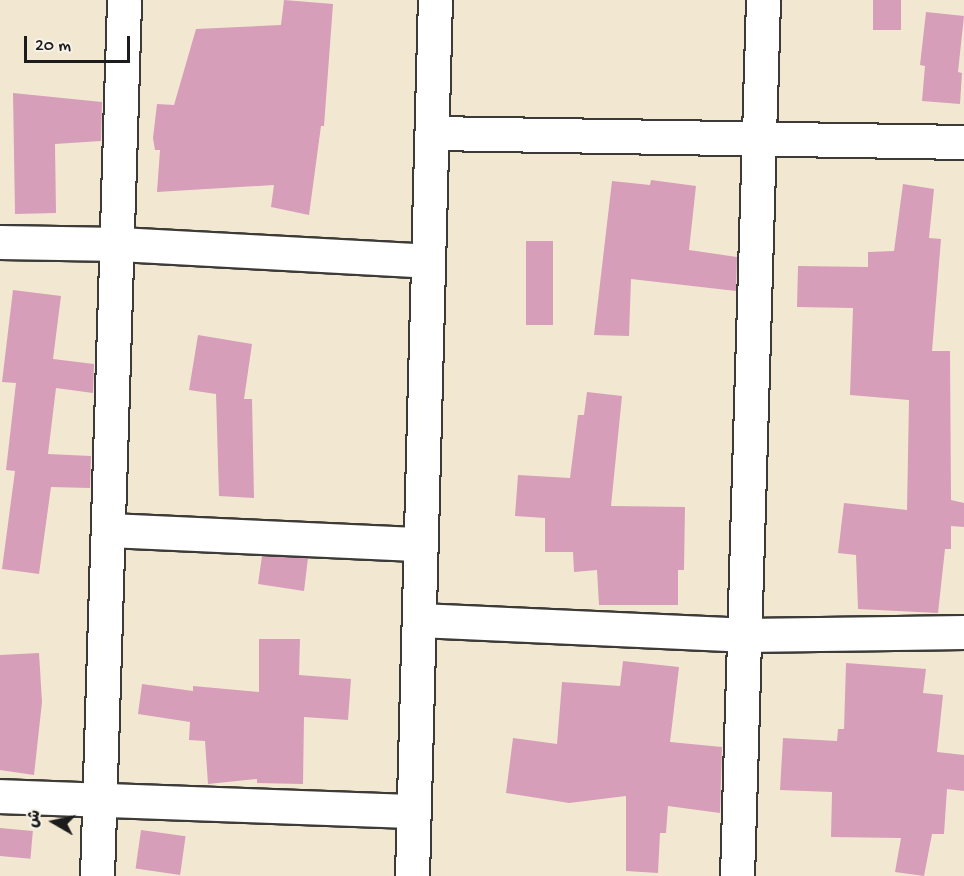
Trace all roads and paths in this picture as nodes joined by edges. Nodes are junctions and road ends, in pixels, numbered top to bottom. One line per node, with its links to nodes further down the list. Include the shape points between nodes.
1 (124, 0): 8 (street)
2 (435, 0): 4 (street)
3 (763, 0): 5 (street)
4 (433, 133): 5 (street); 9 (street)
5 (757, 136): 6 (street); 14 (street)
6 (964, 142)
7 (0, 242): 8 (street)
8 (119, 244): 9 (street); 10 (street)
9 (428, 261): 11 (street)
10 (109, 530): 11 (street); 16 (street)
11 (421, 544): 12 (street)
12 (419, 620): 14 (street); 17 (street)
13 (964, 632): 14 (street)
14 (744, 635): 20 (street)
15 (0, 796): 16 (street)
16 (99, 801): 17 (street); 18 (street)
17 (414, 811): 19 (street)
18 (97, 876)
19 (412, 876)
20 (737, 876)

